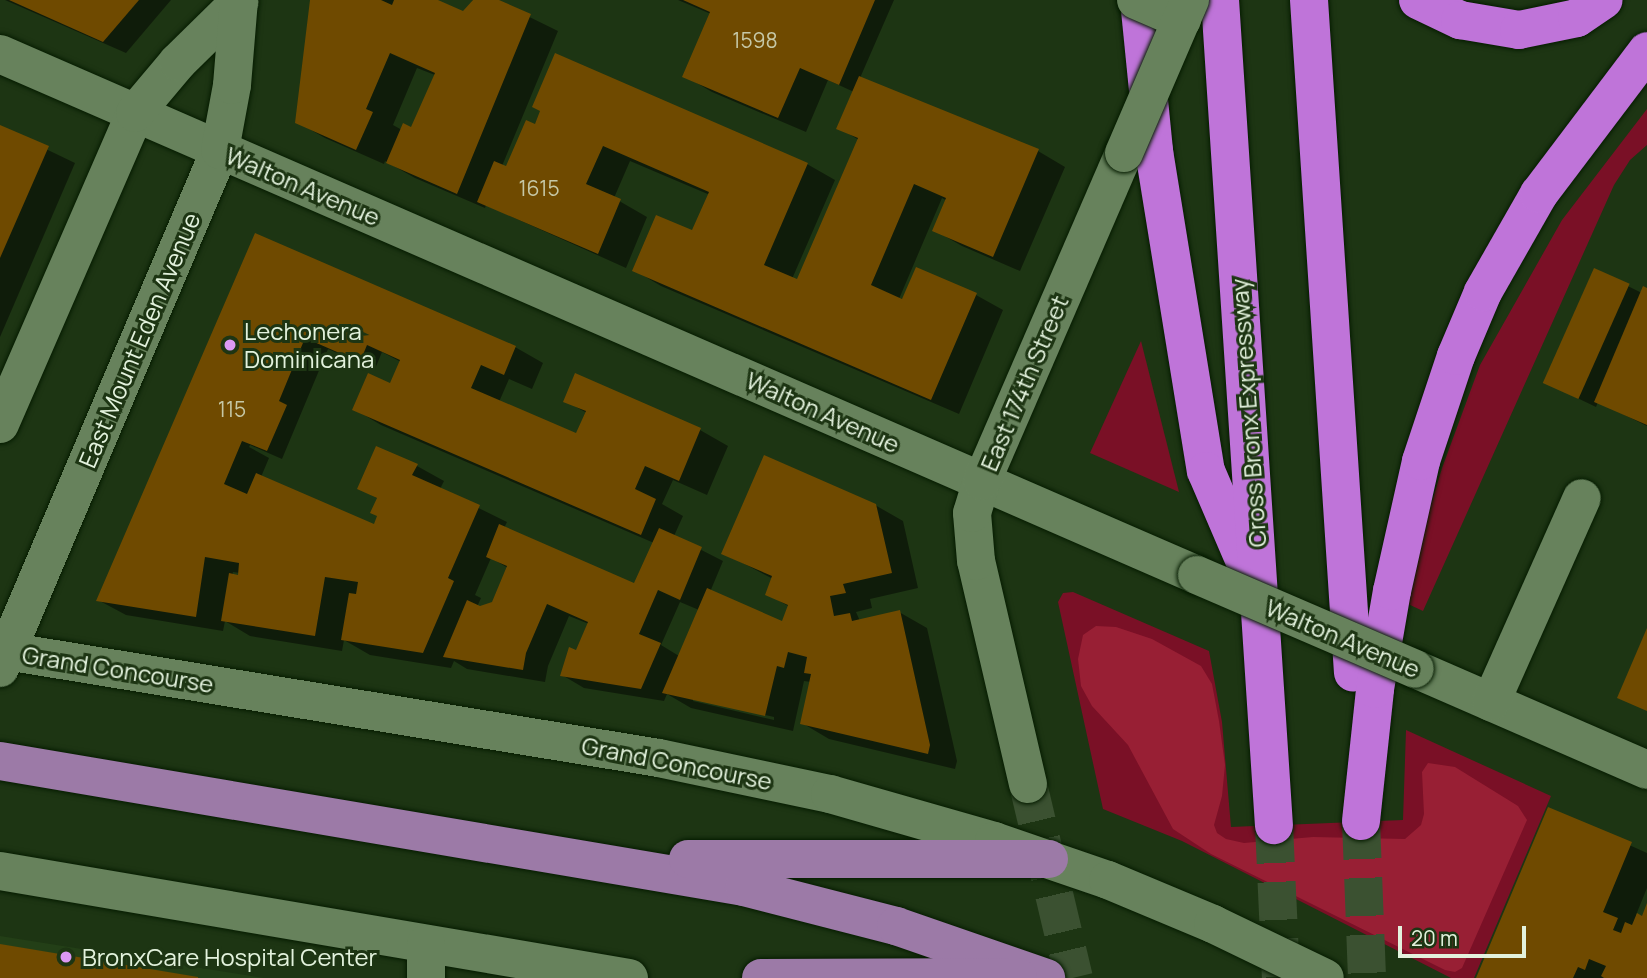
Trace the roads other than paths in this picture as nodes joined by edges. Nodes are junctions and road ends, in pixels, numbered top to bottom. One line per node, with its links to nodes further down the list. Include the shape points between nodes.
1 (1138, 0): 7 (street, bridge); 15 (highway, via 1154,151 1206,471)
2 (1220, 0): 15 (highway, Cross Bronx Expressway)
3 (1309, 0): 9 (highway, via 1361,821 1375,689 1392,591 1421,461 1455,356 1483,292 1539,194)
4 (1418, 0): 5 (highway, via 1460,20 1519,30 1577,18)
5 (1604, 0)
6 (239, 1): 10 (street, East Mount Eden Avenue); 11 (street, East Mount Eden Avenue, via 232,85)
7 (1186, 10): 13 (street, East 174th Street, bridge)
8 (0, 54): 10 (street, Walton Avenue)
9 (1642, 58)
10 (135, 113): 11 (street, Walton Avenue); 12 (street, East Mount Eden Avenue)
11 (220, 150): 13 (street, Walton Avenue); 16 (street, East Mount Eden Avenue)
12 (0, 424)
13 (982, 481): 17 (street, Walton Avenue, bridge); 20 (street, East 174th Street, via 972,513 973,545)
14 (1582, 498): 17 (street)
15 (1260, 595): 21 (highway, Cross Bronx Expressway)
16 (2, 656): 23 (street, Grand Concourse, via 715,768 885,809)
17 (1491, 702): 19 (street, Walton Avenue)
18 (0, 761): 22 (main road)
19 (1647, 770)
20 (1028, 784)
21 (1274, 825)
22 (590, 859): 23 (main road); 28 (main road, via 821,905 934,938)
23 (1049, 859): 29 (street, Grand Concourse, via 1155,898)
24 (0, 872): 25 (street)
25 (426, 961): 26 (street)
26 (629, 978)
27 (761, 978): 28 (main road)
28 (1045, 978)
29 (1325, 978)

